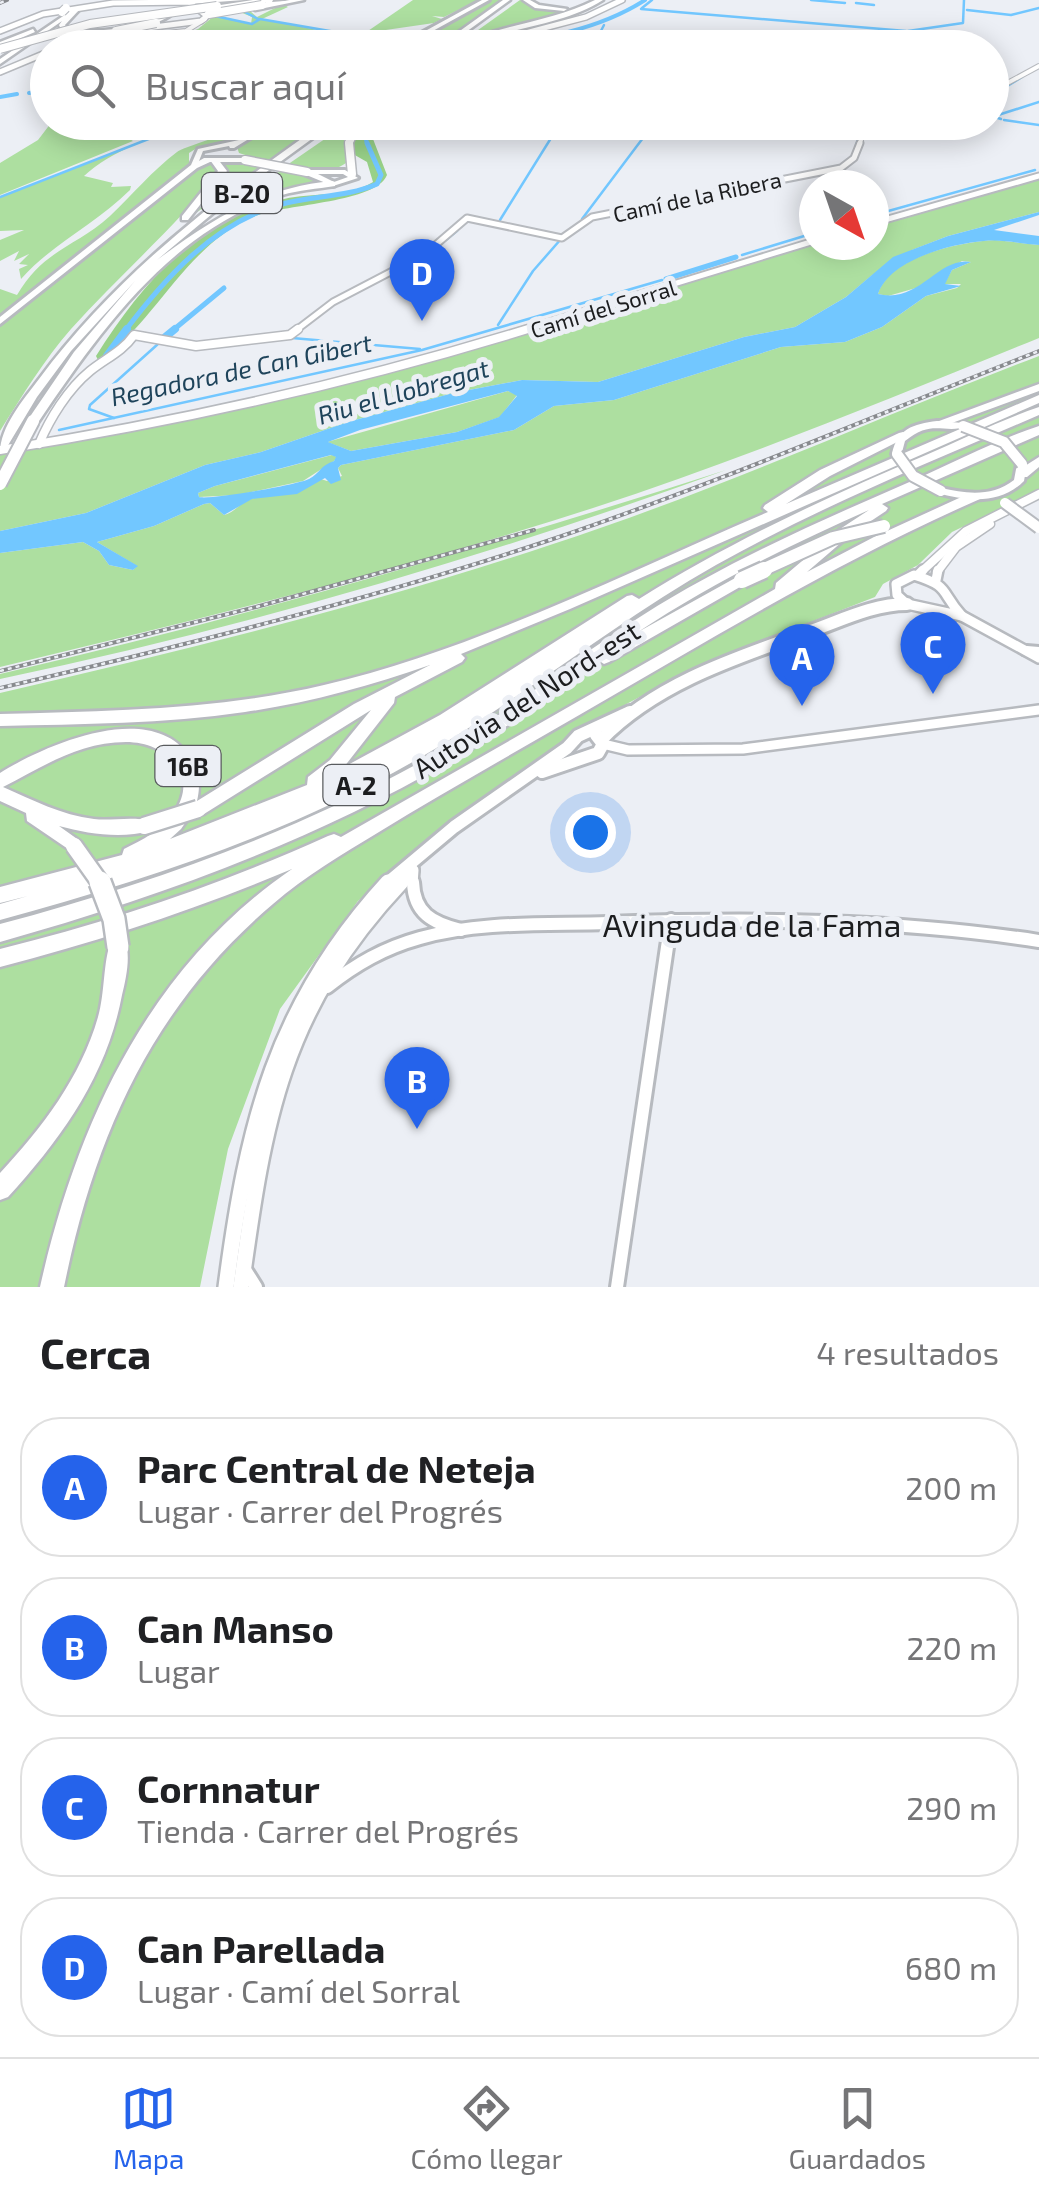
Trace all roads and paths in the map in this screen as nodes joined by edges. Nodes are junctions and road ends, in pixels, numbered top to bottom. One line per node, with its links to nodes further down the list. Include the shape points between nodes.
1 (241, 0): 10 (highway)
2 (297, 0): 12 (highway); 15 (highway)
3 (486, 0): 28 (main road)
4 (507, 0): 29 (highway)
5 (517, 0): 30 (highway)
6 (526, 0): 7 (highway, via 562,9)
7 (596, 0): 31 (highway, via 576,12)
8 (622, 0): 32 (street, via 590,15)
9 (175, 2): 10 (street); 11 (street); 14 (street)
10 (189, 2): 15 (street)
11 (141, 3): 14 (street); 33 (street, via 53,12)
12 (266, 3): 23 (highway, bridge); 25 (highway, bridge)
13 (72, 7): 19 (highway); 20 (highway); 21 (highway); 22 (highway)
14 (169, 10): 16 (street); 24 (highway, via 164,20)
15 (206, 18): 16 (street); 17 (street)
16 (185, 22): 17 (street); 26 (street)
17 (196, 26): 27 (street)
18 (30, 30): 37 (highway)
19 (31, 30)
20 (45, 30)
21 (45, 30)
22 (64, 30)
23 (67, 30)
24 (105, 30)
25 (121, 30)
26 (147, 30)
27 (187, 30)
28 (430, 30)
29 (465, 30)
30 (476, 30)
31 (501, 30)
32 (522, 30)
33 (0, 31)
34 (30, 39): 37 (highway, bridge)
35 (30, 42): 40 (highway)
36 (30, 42): 40 (highway)
37 (0, 47)
38 (30, 57): 40 (highway)
39 (1039, 66): 41 (street)
40 (1, 67)
41 (1009, 82)
42 (241, 140): 47 (main road)
43 (305, 140): 56 (highway, B-20)
44 (317, 140): 58 (highway, B-20)
45 (349, 140): 51 (street)
46 (861, 140): 66 (street, Camí de la Ribera, via 841,168 592,218 562,238 466,218 425,254 332,302 290,336 196,346 134,334 119,356 85,377)
47 (227, 149): 48 (main road); 49 (main road); 50 (main road, via 201,149)
48 (214, 160): 49 (main road); 50 (main road); 56 (highway, via 223,170)
49 (244, 160): 54 (main road, bridge)
50 (195, 162): 59 (main road)
51 (350, 163): 52 (street); 54 (street)
52 (352, 174): 54 (main road, via 349,182)
53 (1039, 176): 55 (street)
54 (331, 177): 58 (highway, via 227,214)
55 (889, 219)
56 (162, 247): 67 (highway, B-20, via 80,331)
57 (799, 247): 66 (street, Camí del Sorral, via 447,354)
58 (149, 272): 71 (highway, B-20, bridge, via 78,354)
59 (0, 321)
60 (1039, 387): 63 (highway)
61 (1039, 399): 79 (highway)
62 (1039, 411): 78 (highway, Autovia del Nord-est / A-2)
63 (937, 424): 65 (main road); 70 (main road, bridge, via 1004,442)
64 (1039, 430): 69 (highway, Autovia del Nord-est / A-2)
65 (903, 436): 72 (main road, bridge, via 897,454 909,473 941,491); 79 (highway)
66 (39, 444): 67 (street)
67 (0, 450)
68 (1039, 460): 70 (highway)
69 (961, 466): 81 (highway, via 862,520); 91 (highway, Autovia del Nord-est / A-2, via 722,575)
70 (1022, 469): 73 (main road)
71 (0, 484)
72 (981, 496): 73 (main road); 75 (highway)
73 (1012, 496): 76 (main road); 77 (main road, bridge)
74 (1039, 497): 80 (street, via 966,531); 82 (street, via 964,540 938,567)
75 (942, 510): 81 (highway); 91 (highway, bridge, via 833,538)
76 (1039, 519)
77 (1039, 528)
78 (761, 536): 103 (highway, via 612,611 386,754); 108 (highway, Autovia del Nord-est / A-2, via 665,589 448,734 342,792 213,847)
79 (673, 558): 88 (highway)
80 (918, 575): 82 (street); 83 (street, via 900,580)
81 (798, 580): 101 (highway)
82 (936, 580): 84 (street)
83 (893, 599): 85 (street); 93 (street, via 744,657)
84 (948, 600): 86 (street); 87 (street)
85 (907, 604): 86 (street)
86 (936, 609): 87 (street)
87 (962, 616): 89 (street)
88 (523, 624): 90 (highway); 94 (highway, via 388,674 268,703 157,717)
89 (1035, 654)
90 (438, 668): 102 (highway, bridge, via 198,808 144,826 78,825); 103 (highway, via 385,702 324,776)
91 (560, 680): 111 (highway, Autovia del Nord-est / A-2, via 454,751 314,824 154,888)
92 (1039, 710): 96 (street, via 743,749 615,749)
93 (630, 712): 95 (street); 96 (street)
94 (0, 720)
95 (586, 733): 96 (street); 97 (street)
96 (602, 742): 98 (street, via 598,753)
97 (574, 743): 98 (street); 99 (street)
98 (585, 756): 99 (street)
99 (528, 776): 104 (street)
100 (0, 781): 106 (highway, 16B, via 48,754 112,737 158,740 188,767 190,795 170,830 132,853)
101 (431, 792): 113 (highway, via 233,884); 117 (highway, via 279,888 221,940 179,990 102,1118 74,1195)
102 (4, 797): 115 (highway, bridge, via 74,846 103,884 118,947 110,1017 91,1069 50,1134)
103 (242, 821): 106 (highway)
104 (450, 833): 105 (street); 118 (street, via 359,912 294,1012 252,1124)
105 (414, 868): 110 (street, via 413,897 423,915); 114 (street, via 348,941)
106 (44, 885): 107 (highway)
107 (0, 895)
108 (0, 912)
109 (671, 920): 110 (street, Avinguda de la Fama); 112 (street, Avinguda de la Fama, via 918,924); 121 (street)
110 (463, 931): 114 (street, Avinguda de la Fama, via 369,956)
111 (0, 933)
112 (1039, 941)
113 (0, 958)
114 (308, 1007): 116 (street, via 268,1112)
115 (0, 1190)
116 (244, 1267): 119 (street); 120 (street)
117 (52, 1287)
118 (226, 1287)
119 (241, 1287)
120 (256, 1287)
121 (617, 1287)

